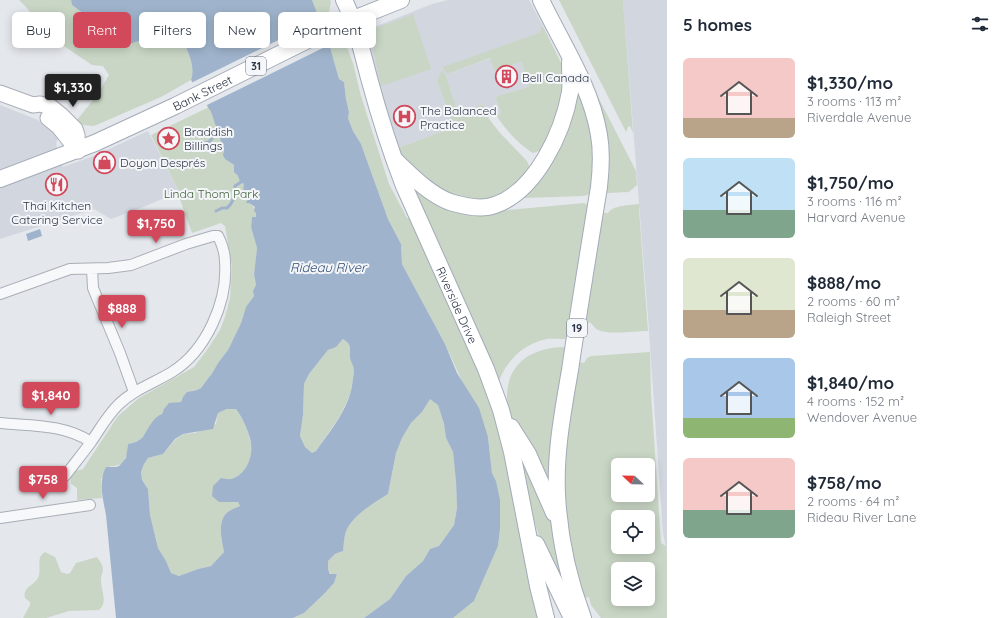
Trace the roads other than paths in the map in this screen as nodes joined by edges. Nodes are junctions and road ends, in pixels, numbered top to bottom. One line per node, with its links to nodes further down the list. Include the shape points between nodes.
1 (344, 0): 5 (main road, Riverside Drive)
2 (401, 0): 6 (main road, Bank Street / 31)
3 (541, 0): 7 (main road, 19)
4 (553, 0): 7 (main road)
5 (349, 12)
6 (370, 12)
7 (552, 21): 10 (main road, 19)
8 (292, 48): 12 (main road, Bank Street / 31, via 175,106)
9 (360, 48): 13 (main road, Riverside Drive)
10 (569, 54): 13 (main road, via 570,91 555,139 532,178 510,198 487,207 452,202 431,191); 25 (main road, 19, via 590,98 600,136 601,165 600,187 557,457 556,492)
11 (0, 93): 12 (street, via 33,106 40,104 51,107 70,124 77,135)
12 (78, 150): 14 (main road, Bank Street / 31)
13 (394, 159): 18 (main road, Riverside Drive, via 486,369)
14 (0, 179)
15 (92, 269): 16 (street, via 70,269); 17 (street, via 93,288); 17 (street, via 131,265 213,236 218,236 223,248 225,278 222,295 200,346 188,360 172,372)
16 (0, 294)
17 (134, 392): 20 (street, via 110,413)
18 (501, 410): 24 (main road, Riverside Drive); 25 (main road, via 528,454)
19 (0, 423): 20 (street, via 60,428)
20 (91, 442): 21 (street)
21 (65, 476)
22 (90, 505): 23 (street)
23 (0, 518)
24 (526, 525): 26 (main road); 27 (main road, Riverside Drive)
25 (559, 526): 26 (main road, 19)
26 (578, 614): 28 (main road)
27 (546, 618)
28 (590, 618)

